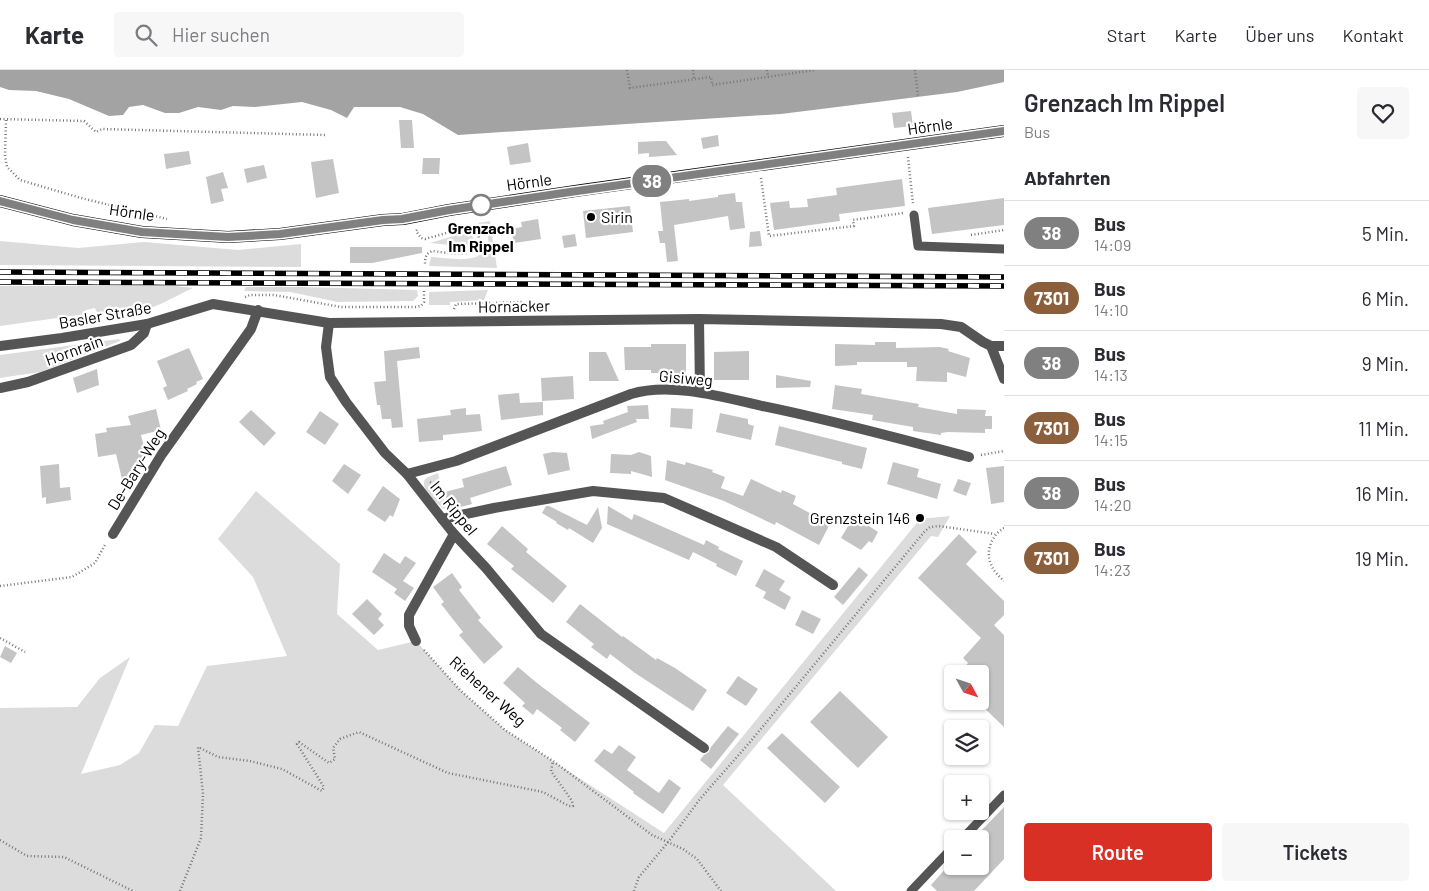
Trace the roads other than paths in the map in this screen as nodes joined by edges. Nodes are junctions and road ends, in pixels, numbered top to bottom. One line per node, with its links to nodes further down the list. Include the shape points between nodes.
1 (1004, 132): 2 (main road, Hörnle, via 280,234 228,237 142,232 73,220)
2 (0, 201)
3 (914, 213): 4 (lane, via 918,246)
4 (1004, 249)
5 (258, 310): 7 (street); 8 (street, Basler Straße, via 213,304); 18 (street, De-Bary-Weg, via 251,329 162,454)
6 (699, 319): 7 (street, Hornacker); 10 (street, Hornacker, via 941,324 961,327); 14 (street)
7 (329, 323): 16 (street, Im Rippel, via 326,347 330,377 385,453)
8 (147, 324): 9 (street, Basler Straße); 13 (street, Hornrain, via 144,334 132,345 28,382)
9 (0, 346)
10 (991, 346): 11 (street); 12 (street)
11 (1004, 346)
12 (1004, 379)
13 (0, 388)
14 (700, 392): 15 (street, Gisiweg, via 829,420); 16 (street, Gisiweg, via 642,391 456,461)
15 (969, 457)
16 (407, 474): 17 (street, Im Rippel)
17 (442, 519): 19 (street, Im Rippel); 20 (street, via 593,491 664,498 776,547)
18 (112, 534)
19 (454, 534): 21 (street, via 409,615); 22 (street, Im Rippel, via 541,634)
20 (833, 585)
21 (416, 641)
22 (704, 748)
23 (1004, 795): 24 (lane)
24 (971, 830)
25 (944, 856): 26 (lane)
26 (911, 891)

